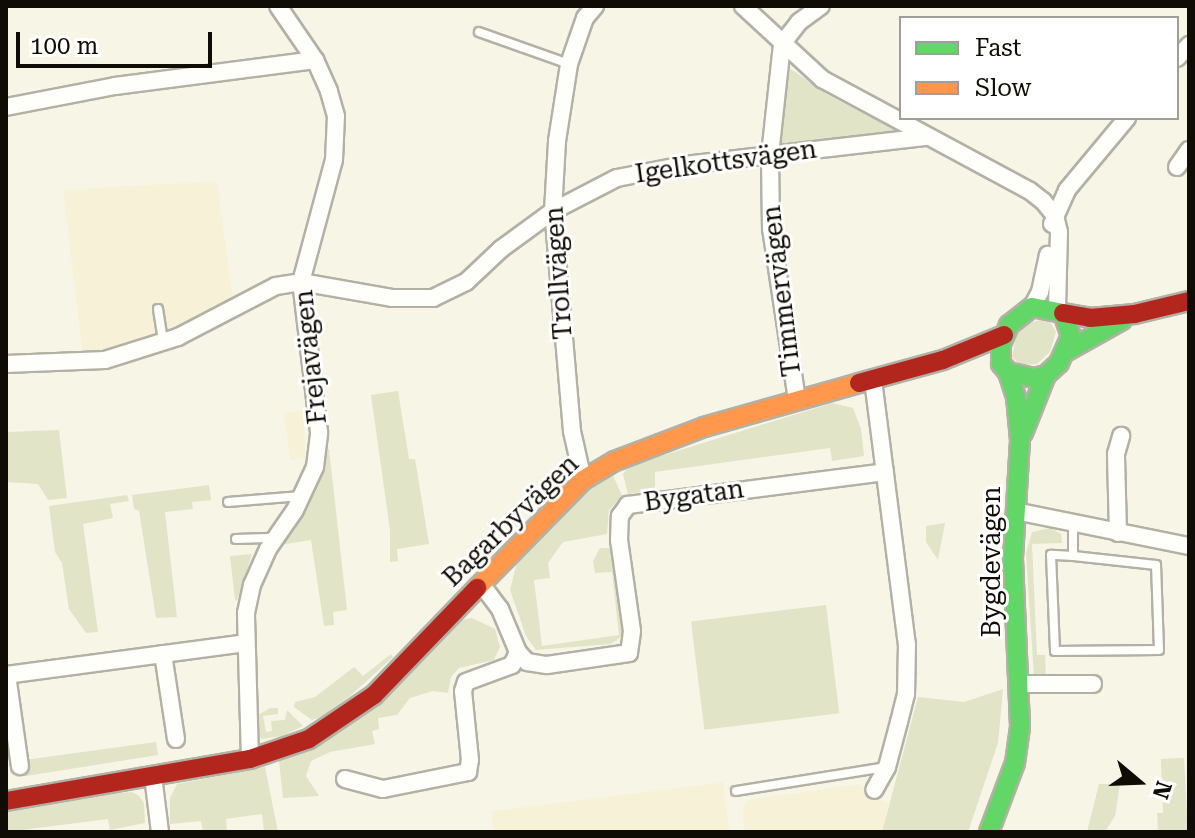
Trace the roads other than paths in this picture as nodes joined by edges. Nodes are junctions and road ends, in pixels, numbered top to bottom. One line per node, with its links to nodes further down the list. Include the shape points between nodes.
1 (278, 6): 7 (street, Frejavägen)
2 (595, 6): 8 (street, Trollvägen, via 585,18)
3 (743, 6): 6 (street)
4 (821, 6): 6 (street)
5 (479, 32): 8 (lane)
6 (782, 44): 11 (street, via 822,79); 13 (street, Timmervägen)
7 (315, 60): 9 (street, via 115,86); 17 (street, Frejavägen, via 336,116 334,160)
8 (569, 64): 15 (street, Trollvägen)
9 (6, 107)
10 (1125, 120): 16 (street, via 1067,190)
11 (925, 137): 13 (street, Igelkottsvägen); 16 (street, via 1030,191)
12 (1189, 150): 14 (street)
13 (770, 155): 15 (street, Igelkottsvägen, via 617,178); 31 (street, Timmervägen, via 771,229)
14 (1177, 167)
15 (553, 211): 17 (street, Igelkottsvägen, via 466,282 433,298 392,298); 35 (street, Trollvägen, via 572,431)
16 (1055, 216): 19 (street, via 1046,273); 21 (street)
17 (301, 282): 24 (street, Igelkottsvägen, via 276,286); 36 (street, Frejavägen, via 319,432 315,467)
18 (1189, 301): 22 (street)
19 (1032, 307): 21 (street); 23 (street, via 1017,316)
20 (158, 309): 24 (lane)
21 (1060, 311): 22 (street, via 1090,318); 25 (street, via 1071,336)
22 (1135, 314): 25 (street)
23 (1004, 335): 26 (street, Bagarbyvägen); 28 (street)
24 (163, 342): 27 (street, Igelkottsvägen, via 85,364)
25 (1067, 351): 29 (street)
26 (943, 360): 28 (street, Bagarbyvägen, via 979,358); 30 (street, Bagarbyvägen)
27 (6, 364)
28 (1004, 368): 29 (street, via 1034,378); 33 (street, Bygdevägen, via 1016,397)
29 (1046, 375): 33 (street, Bygdevägen)
30 (873, 380): 31 (street, Bagarbyvägen); 34 (street)
31 (797, 400): 35 (street, Bagarbyvägen, via 640,449)
32 (1121, 436): 40 (street, via 1116,454)
33 (1020, 440): 38 (street, Bygdevägen)
34 (885, 472): 47 (street, Bygatan, via 628,505 620,516 619,540 632,631 629,653 547,665 527,662); 55 (street, via 907,644 906,694)
35 (583, 480): 45 (street, Bagarbyvägen)
36 (302, 496): 37 (lane); 41 (street, Frejavägen)
37 (228, 502)
38 (1015, 511): 39 (street); 50 (street, Bygdevägen)
39 (1073, 523): 40 (street); 44 (lane)
40 (1118, 533): 43 (street)
41 (275, 538): 42 (lane); 46 (street, Frejavägen, via 252,585)
42 (236, 539)
43 (1189, 546)
44 (1073, 556): 44 (lane, via 1156,565 1159,650 1055,651 1051,555)
45 (482, 585): 47 (street, via 500,609); 53 (street, Bagarbyvägen, via 374,695 337,723 309,739)
46 (245, 643): 48 (street); 53 (street, Frejavägen)
47 (518, 652): 57 (street, via 512,665 466,682 468,772 383,789)
48 (163, 654): 49 (street); 52 (street)
49 (6, 675): 54 (street)
50 (1019, 684): 51 (street); 62 (street, Bygdevägen, via 1015,763)
51 (1093, 684)
52 (176, 739)
53 (250, 759): 56 (street, Bagarbyvägen)
54 (20, 766)
55 (887, 767): 58 (street); 59 (lane)
56 (153, 776): 60 (street, Bagarbyvägen); 61 (street)
57 (345, 779)
58 (874, 790)
59 (736, 791)
60 (6, 801)
61 (160, 832)
62 (989, 832)

